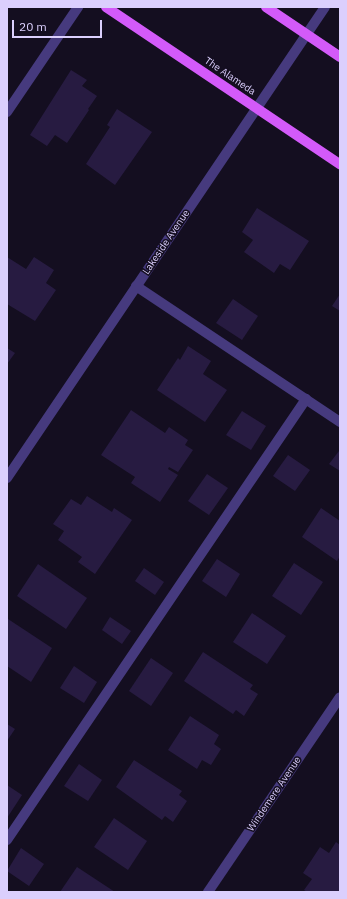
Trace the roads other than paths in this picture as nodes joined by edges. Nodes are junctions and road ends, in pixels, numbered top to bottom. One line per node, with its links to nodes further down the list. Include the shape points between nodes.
1 (78, 7): 8 (street)
2 (106, 7): 7 (main road, The Alameda)
3 (266, 7): 5 (main road)
4 (325, 7): 5 (street, Lakeside Avenue)
5 (306, 34): 6 (main road); 7 (street, Lakeside Avenue)
6 (340, 57)
7 (257, 108): 9 (main road, The Alameda); 10 (street, Lakeside Avenue)
8 (7, 112)
9 (340, 164)
10 (136, 286): 11 (street); 13 (street, Lakeside Avenue)
11 (306, 399): 12 (street); 15 (street)
12 (340, 422)
13 (7, 478)
14 (340, 697): 16 (street, Windemere Avenue)
15 (7, 840)
16 (208, 892)

